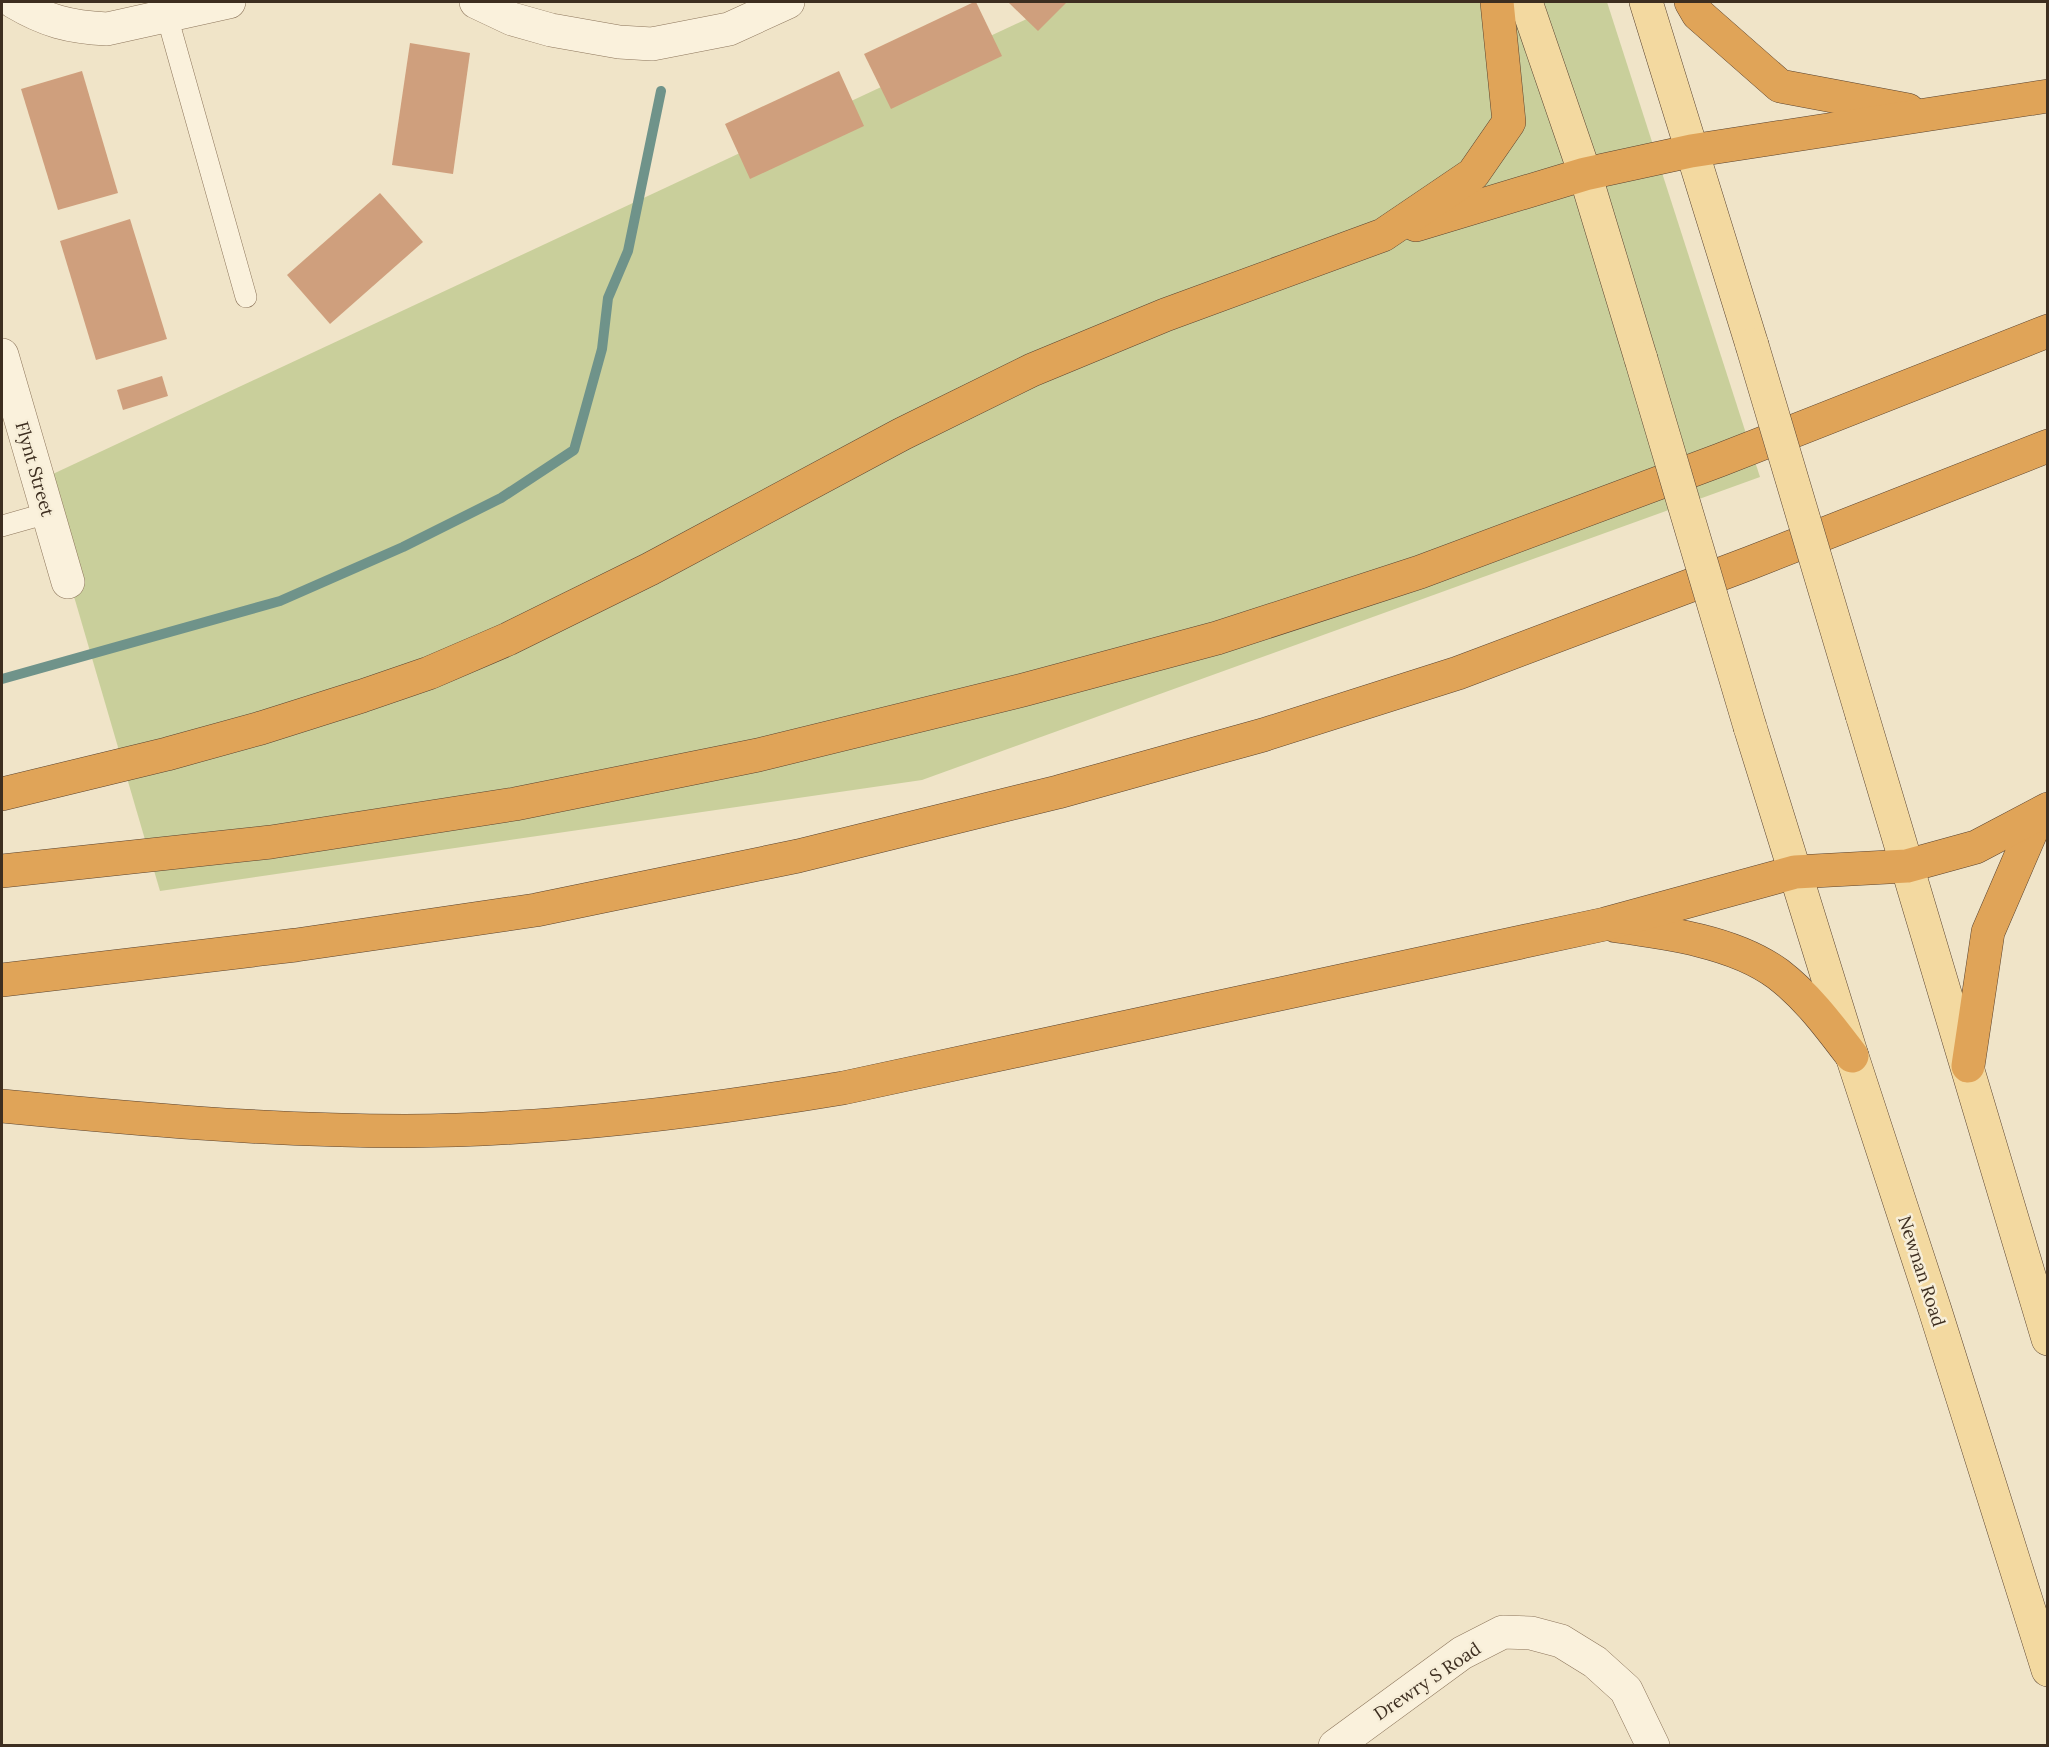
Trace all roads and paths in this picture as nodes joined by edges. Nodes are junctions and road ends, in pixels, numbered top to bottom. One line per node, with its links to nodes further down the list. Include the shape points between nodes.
1 (14, 2): 9 (street, via 51,21 88,28 107,29)
2 (229, 2): 9 (street)
3 (476, 2): 4 (street, via 512,19 551,30 652,44 729,29)
4 (788, 2)
5 (1497, 2): 14 (highway, via 1509,122 1473,174)
6 (1526, 2): 13 (main road, Newnan Road)
7 (1646, 2): 12 (main road)
8 (1691, 2): 11 (highway, via 1698,14 1780,86)
9 (167, 16): 15 (lane)
10 (2048, 96): 11 (highway)
11 (1934, 115): 12 (highway)
12 (1691, 151): 13 (highway); 24 (main road, bridge)
13 (1585, 174): 14 (highway); 26 (main road, Newnan Road, bridge)
14 (1383, 235): 22 (highway, via 1165,315 1032,370 902,434 650,569 429,673 261,728)
15 (246, 297)
16 (2048, 331): 25 (highway, via 1420,572 1217,638 1035,687 758,755 515,804 271,842)
17 (2, 355): 19 (street, Flynt Street)
18 (2048, 446): 28 (highway, via 1458,673 1263,735 1058,792 798,856 536,910 296,945)
19 (48, 513): 20 (lane); 21 (street, Flynt Street)
20 (2, 526)
21 (68, 582)
22 (2, 794)
23 (2043, 813): 24 (highway, via 1976,847); 30 (highway, via 1988,932)
24 (1907, 866): 26 (highway); 30 (main road)
25 (2, 872)
26 (1795, 872): 27 (highway); 29 (main road, Newnan Road)
27 (1605, 924): 29 (highway, via 1689,938 1740,953 1777,974 1817,1010); 31 (highway, via 843,1088 718,1108 511,1127 405,1131 187,1124)
28 (2, 980)
29 (1852, 1056): 33 (main road, Newnan Road)
30 (1968, 1066): 32 (main road)
31 (2, 1106)
32 (2048, 1340)
33 (2048, 1670)
34 (1335, 1746): 35 (street, Drewry S Road, via 1462,1653 1503,1632 1531,1633 1561,1641 1595,1662 1626,1690)
35 (1653, 1746)

